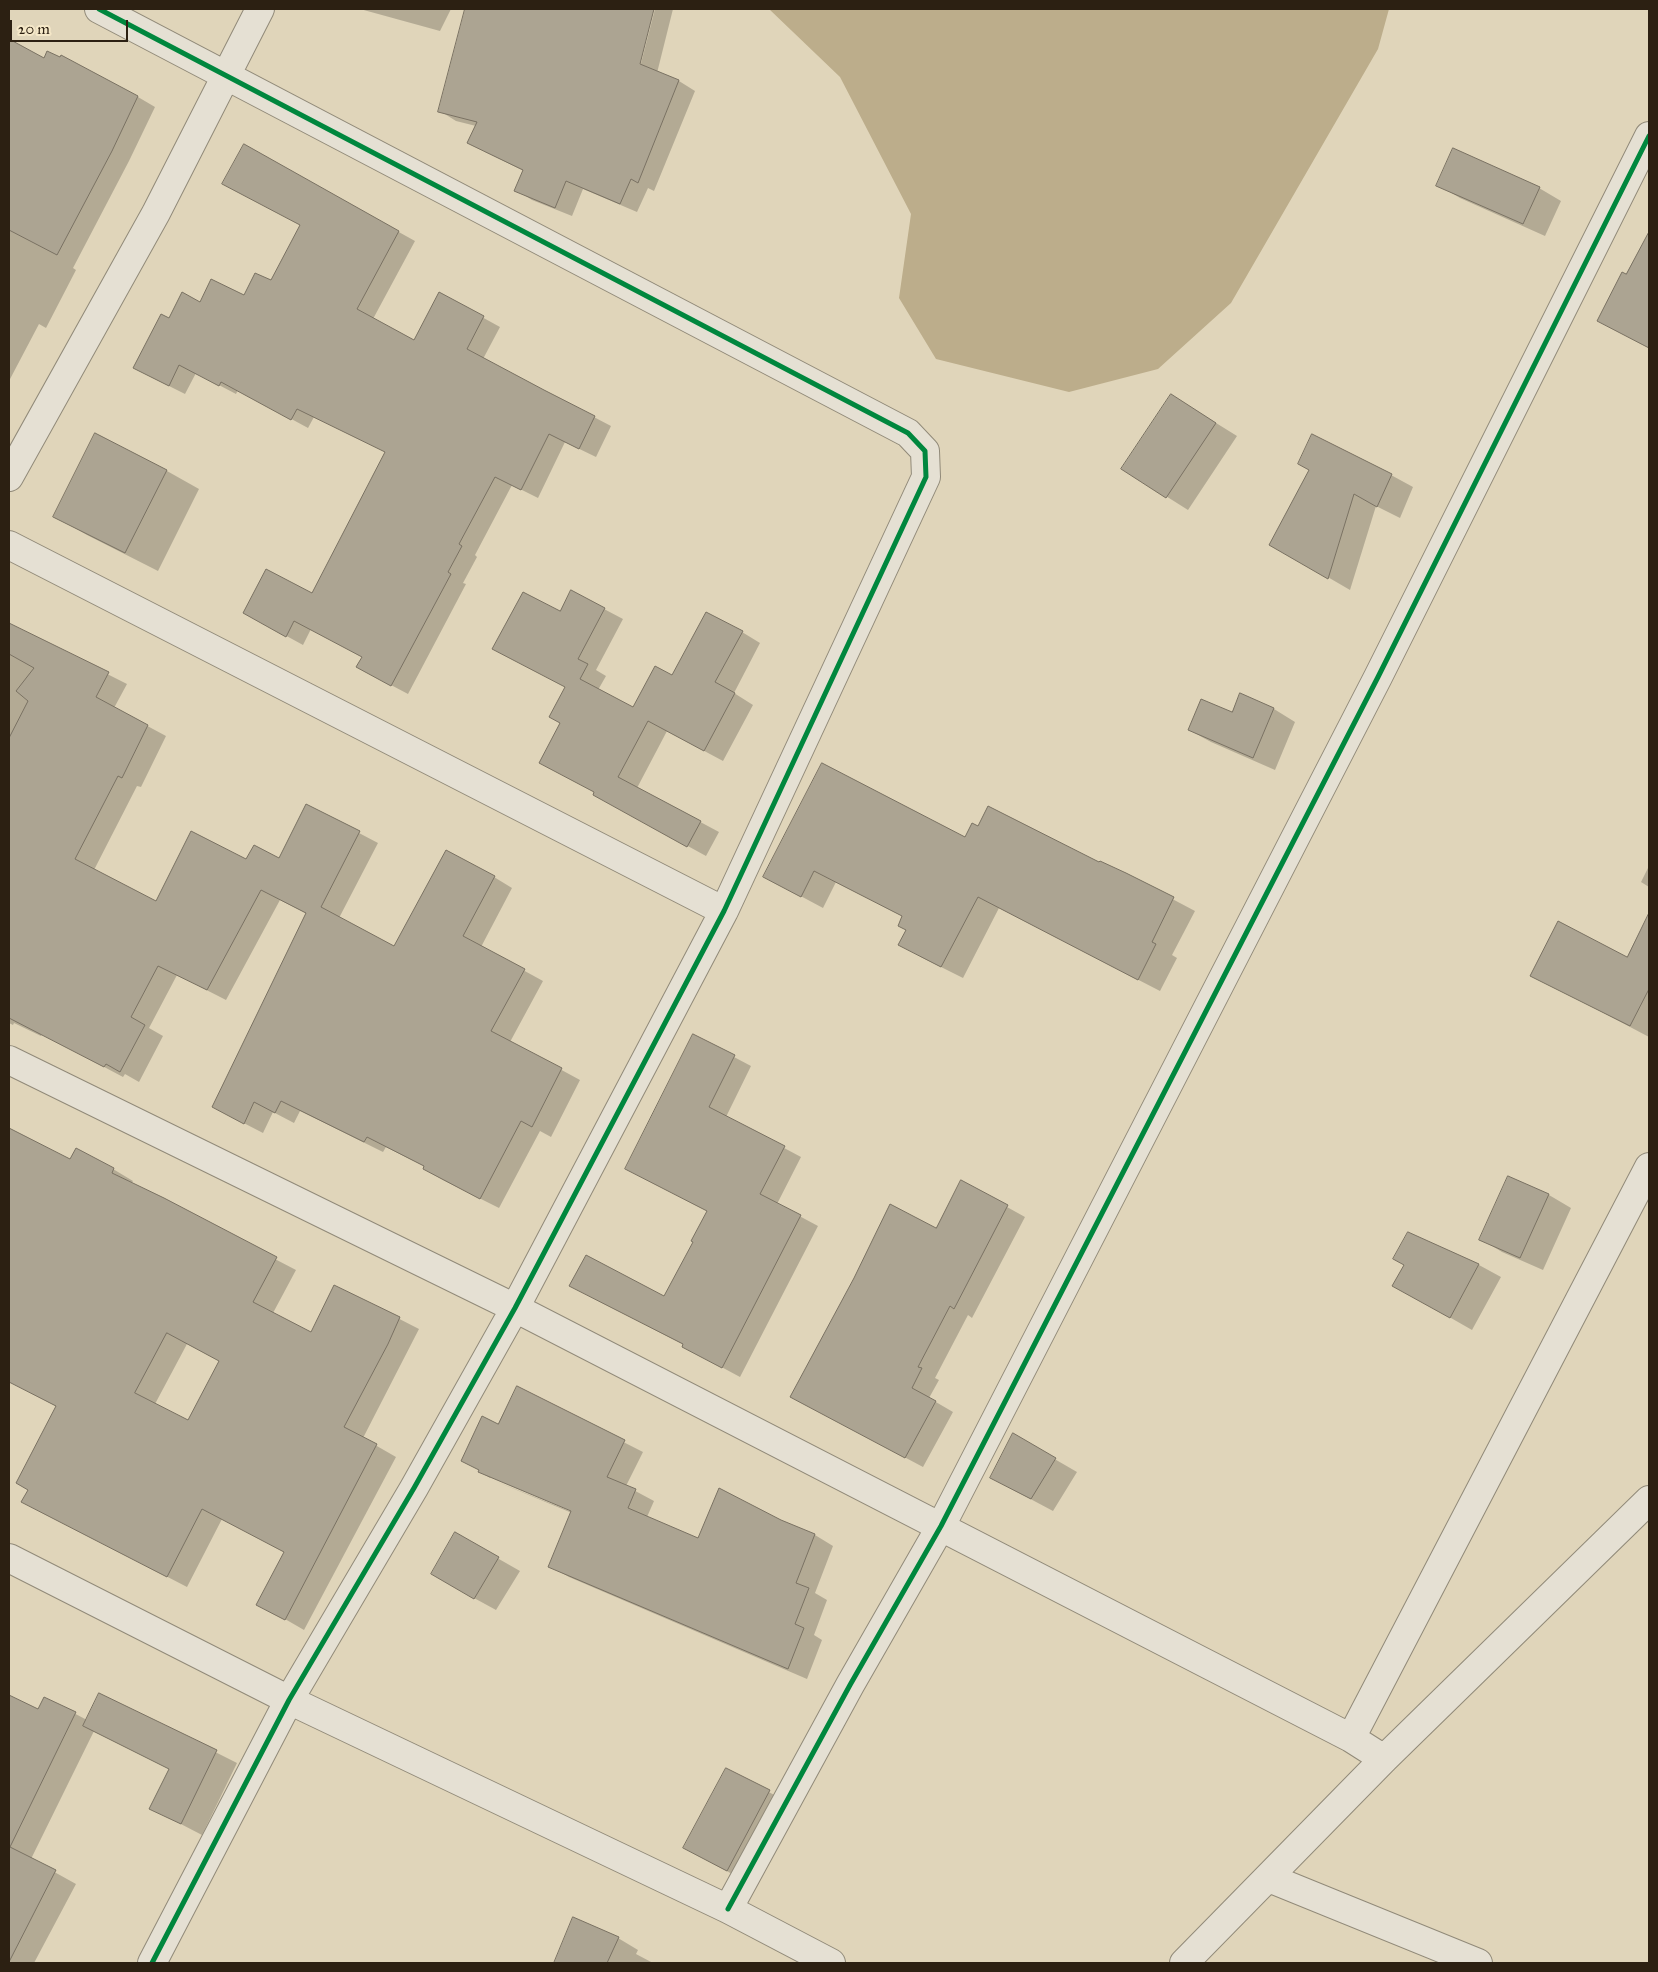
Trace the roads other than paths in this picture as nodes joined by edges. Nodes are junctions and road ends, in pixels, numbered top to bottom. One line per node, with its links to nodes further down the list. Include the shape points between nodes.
1 (99, 9): 3 (street)
2 (260, 9): 3 (street)
3 (227, 74): 5 (street, via 156,213); 7 (street, via 908,432 926,451 926,477)
4 (1649, 136): 12 (street, via 1378,678)
5 (9, 477)
6 (9, 546): 7 (street)
7 (724, 911): 10 (street)
8 (9, 1060): 10 (street)
9 (1649, 1167): 15 (street)
10 (515, 1308): 12 (street); 14 (street)
11 (1649, 1500): 16 (street)
12 (941, 1526): 15 (street); 18 (street)
13 (9, 1558): 14 (street)
14 (289, 1700): 18 (street); 19 (street)
15 (1351, 1738): 16 (street)
16 (1384, 1759): 17 (street)
17 (1269, 1878): 21 (street); 22 (street)
18 (728, 1910): 20 (street)
19 (152, 1963)
20 (831, 1963)
21 (1184, 1963)
22 (1478, 1963)

